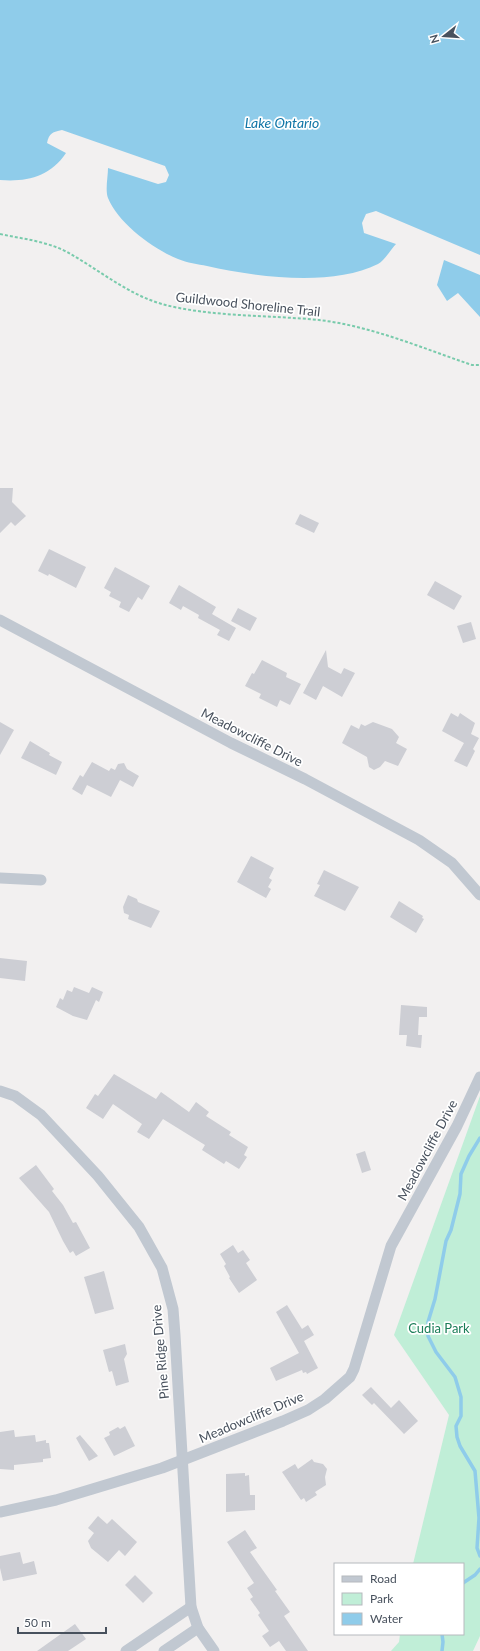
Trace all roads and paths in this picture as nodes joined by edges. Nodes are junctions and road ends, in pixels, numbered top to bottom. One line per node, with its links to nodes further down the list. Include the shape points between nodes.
1 (0, 234): 2 (path, Guildwood Shoreline Trail, via 47,243 140,295 163,304 198,310 320,320 362,328)
2 (480, 366)
3 (0, 620): 6 (street, Meadowcliffe Drive, via 419,840 452,863)
4 (0, 878): 5 (street)
5 (41, 880)
6 (480, 895)
7 (480, 1077): 9 (street, Meadowcliffe Drive, via 457,1126 390,1246 350,1377 308,1410)
8 (0, 1091): 9 (street, Pine Ridge Drive, via 15,1096 41,1115 67,1142 139,1227 162,1268 173,1309)
9 (182, 1461): 10 (street, Meadowcliffe Drive, via 56,1500); 11 (street, Pine Ridge Drive)
10 (0, 1512)
11 (191, 1607): 12 (street, Pine Ridge Drive); 13 (street)
12 (198, 1628): 14 (street); 15 (street, Pine Ridge Drive)
13 (126, 1651)
14 (164, 1651)
15 (214, 1651)

